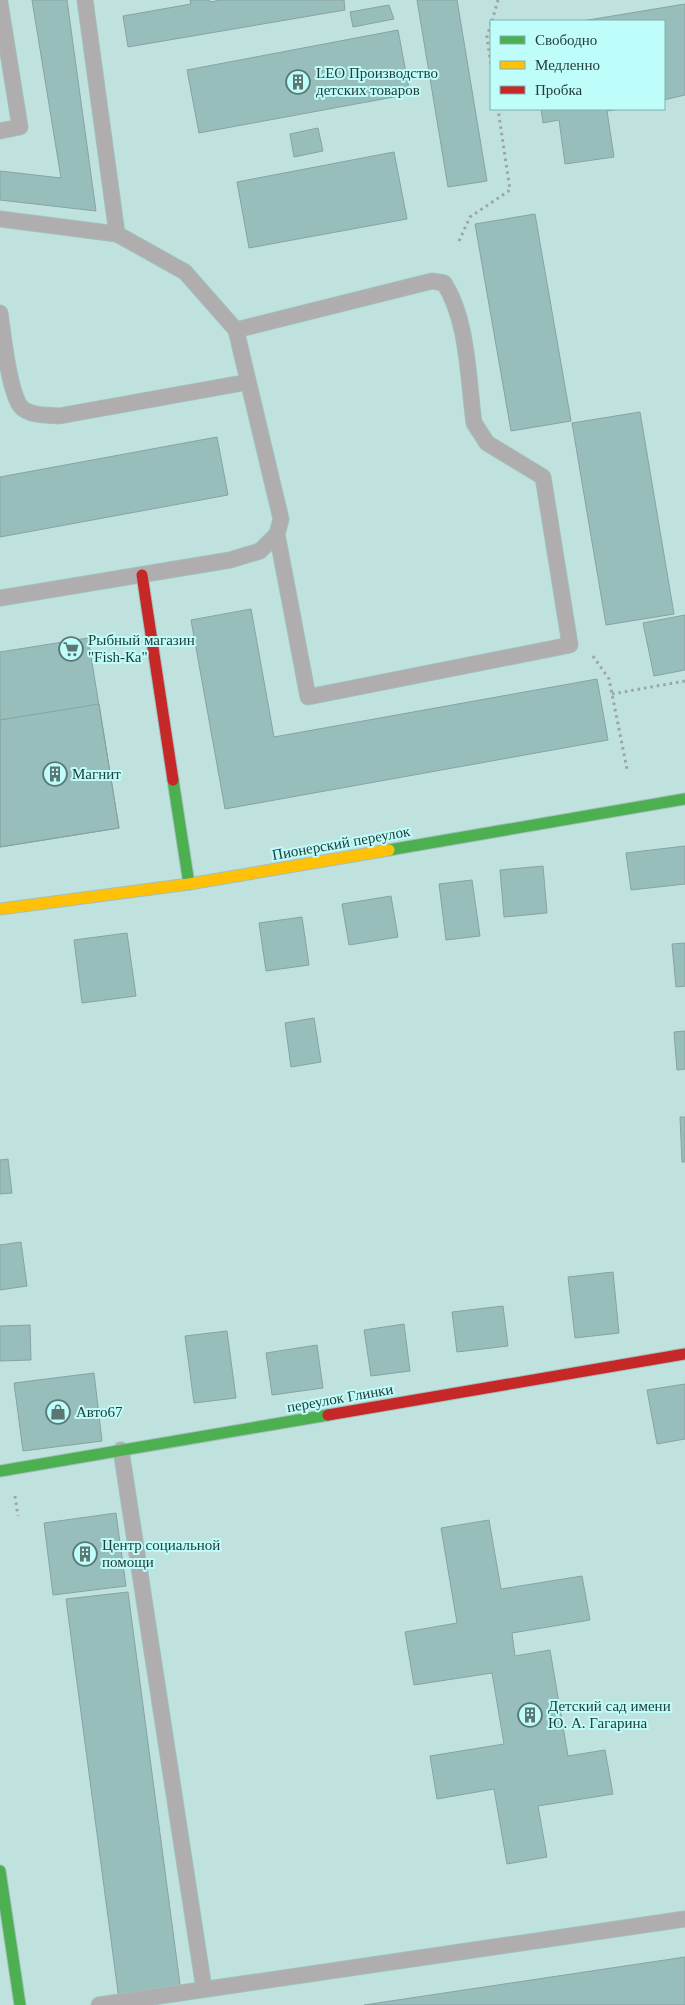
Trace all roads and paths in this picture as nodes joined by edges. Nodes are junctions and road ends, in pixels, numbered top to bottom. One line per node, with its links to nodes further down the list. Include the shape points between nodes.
1 (85, 0): 10 (lane)
2 (498, 0): 4 (path)
3 (0, 3): 8 (lane, via 20,128)
4 (492, 20)
5 (490, 26): 6 (path, via 487,38)
6 (490, 59)
7 (498, 110): 11 (path, via 510,190 470,216)
8 (0, 131)
9 (0, 219): 10 (lane)
10 (117, 234): 13 (lane, via 185,272)
11 (460, 241)
12 (0, 313): 14 (lane, via 13,393 22,408 36,414 68,414)
13 (236, 330): 14 (lane); 15 (lane, via 432,281 444,283 453,296 462,328 477,429 487,443 542,477 570,645 308,697)
14 (248, 382): 15 (lane, via 281,520)
15 (278, 534): 16 (lane, via 260,551 230,560)
16 (142, 574): 17 (lane); 23 (street)
17 (0, 598)
18 (593, 656): 20 (path, via 609,679)
19 (685, 681): 20 (path)
20 (612, 694): 21 (path)
21 (627, 769)
22 (685, 799): 23 (street, Пионерский переулок)
23 (189, 884): 24 (street, Пионерский переулок)
24 (0, 909)
25 (685, 1354): 26 (street, переулок Глинки)
26 (120, 1450): 27 (street, переулок Глинки); 30 (lane)
27 (0, 1471)
28 (0, 1871): 31 (street)
29 (685, 1919): 30 (lane)
30 (204, 1989): 32 (lane)
31 (20, 2005)
32 (99, 2005)

